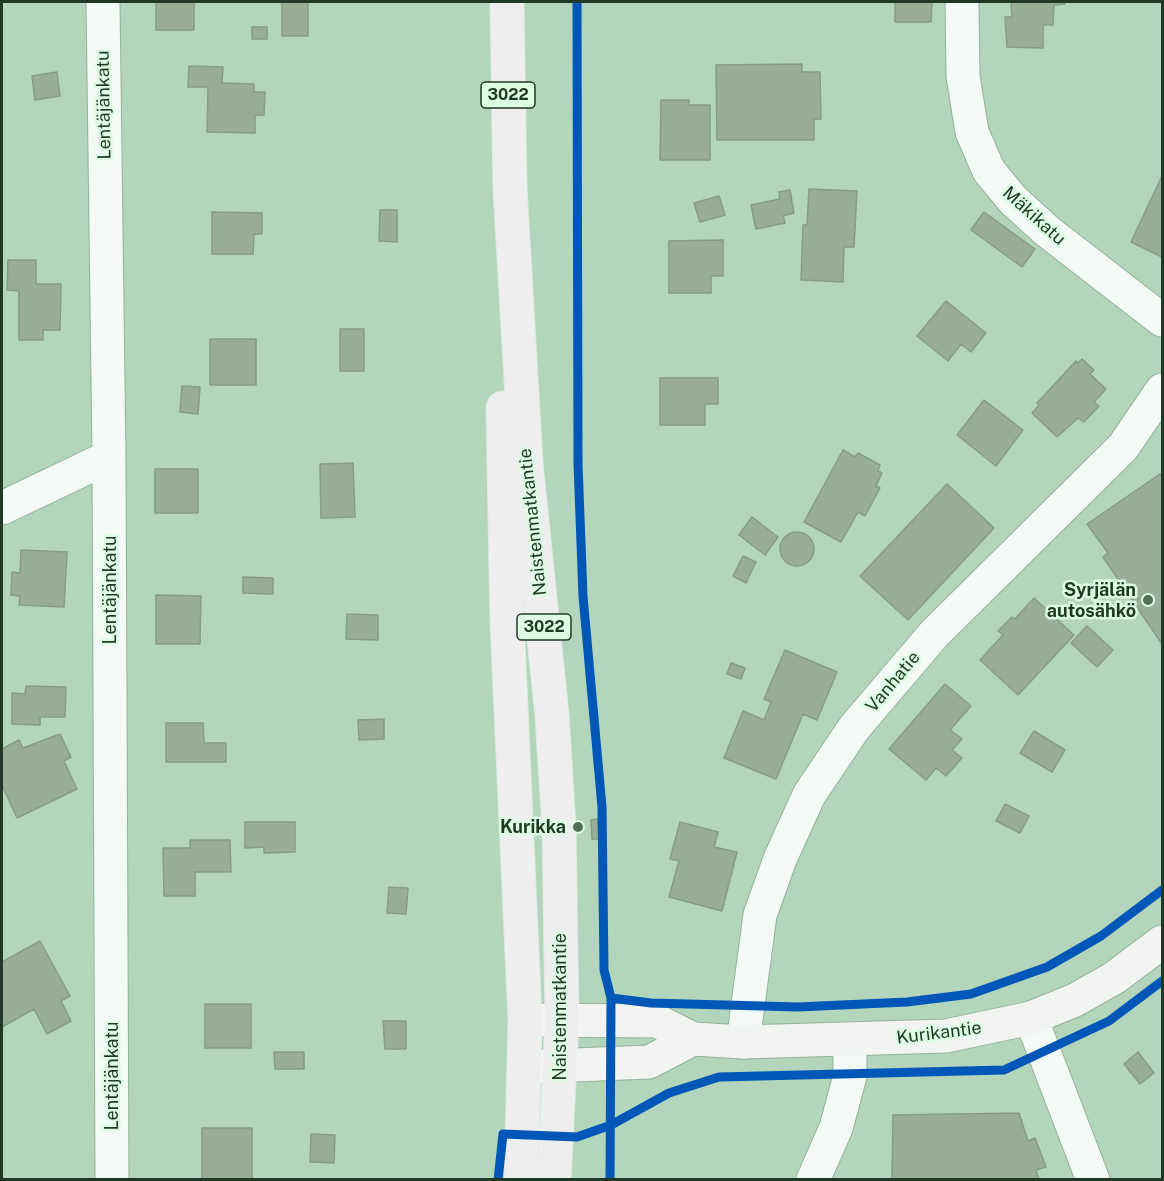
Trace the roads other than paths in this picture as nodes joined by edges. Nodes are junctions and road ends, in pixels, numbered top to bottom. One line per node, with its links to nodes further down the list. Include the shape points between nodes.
1 (103, 2): 7 (street, Lentäjänkatu)
2 (507, 2): 4 (main road, Naistenmatkantie / 3022)
3 (962, 2): 5 (street, Mäkikatu, via 963,76 972,132 989,171 1047,231)
4 (510, 189): 11 (main road, Naistenmatkantie / 3022, via 502,323 503,507); 12 (main road, Naistenmatkantie / 3022, via 526,464 559,828)
5 (1162, 320)
6 (1162, 390): 15 (street, Vanhatie, via 1123,447 934,634 854,728 809,795 760,915)
7 (109, 457): 8 (street); 18 (street, Lentäjänkatu)
8 (2, 508)
9 (1162, 942): 10 (main road, Kurikantie, via 1114,978)
10 (1031, 1018): 14 (main road, Kurikantie, via 946,1036); 22 (street)
11 (525, 1020): 12 (main road, Kurikantie); 16 (main road, Naistenmatkantie / 3022)
12 (562, 1020): 13 (main road, Kurikantie, via 657,1021); 17 (main road, Naistenmatkantie / 3022)
13 (693, 1039): 15 (main road, Kurikantie); 17 (main road, via 650,1062)
14 (850, 1041): 15 (main road, Kurikantie); 21 (street, via 849,1076 836,1128)
15 (743, 1042)
16 (525, 1066): 17 (main road); 19 (main road, Naistenmatkantie / 3022)
17 (561, 1066): 20 (main road, Naistenmatkantie / 3022)
18 (112, 1179)
19 (521, 1179)
20 (554, 1179)
21 (813, 1179)
22 (1093, 1179)

